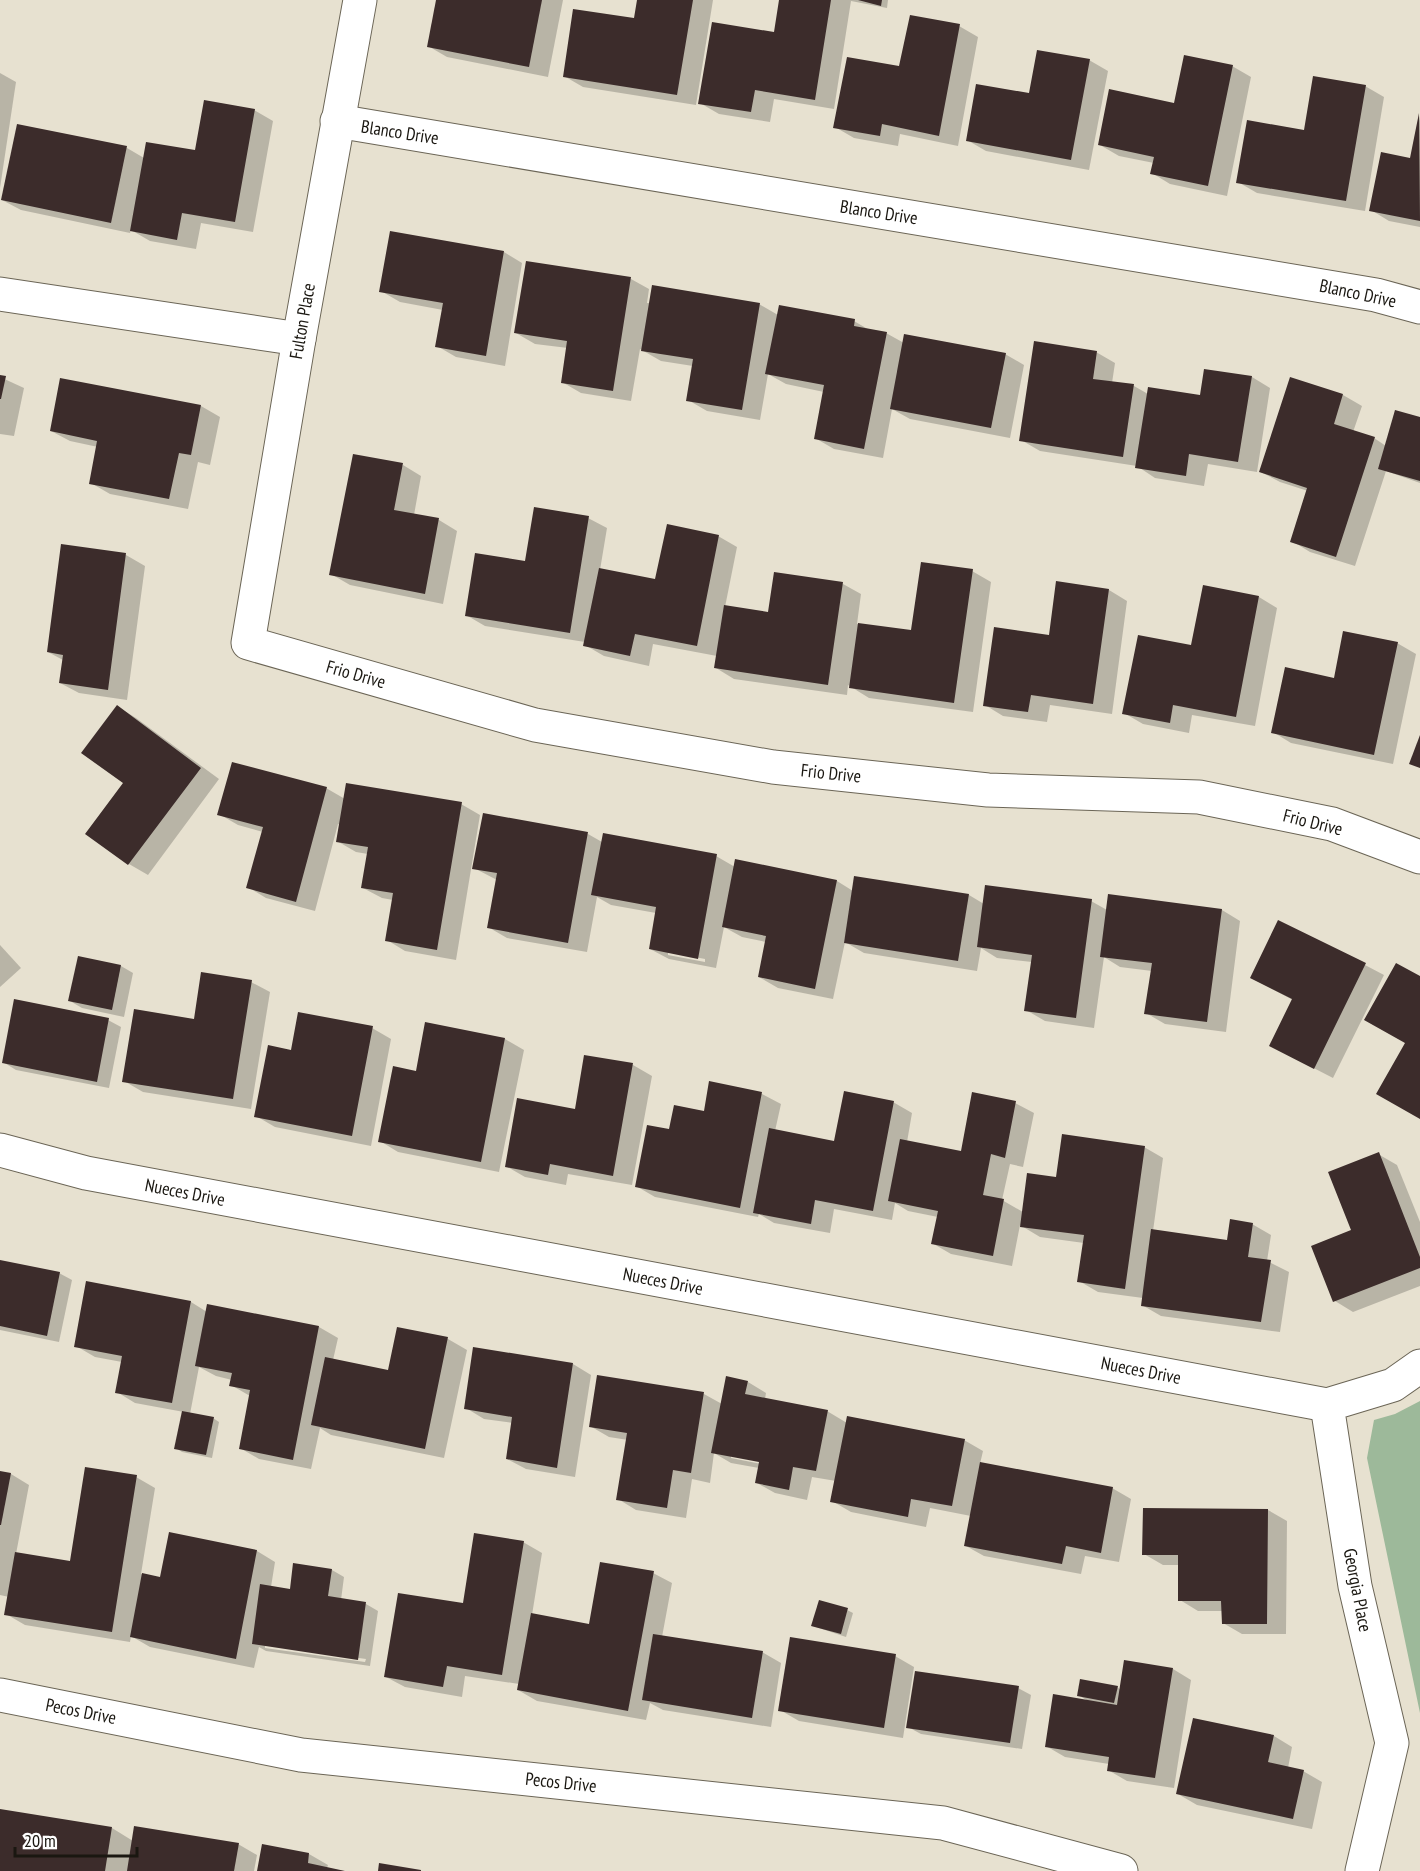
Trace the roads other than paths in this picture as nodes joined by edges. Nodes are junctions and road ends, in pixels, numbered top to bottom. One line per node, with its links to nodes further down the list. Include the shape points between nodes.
1 (360, 0): 2 (street, Fulton Place)
2 (337, 121): 4 (street, Blanco Drive, via 1376,295); 5 (street, Fulton Place)
3 (0, 294): 5 (street)
4 (1420, 308)
5 (299, 339): 6 (street, Fulton Place)
6 (248, 643): 7 (street, Frio Drive, via 546,728 773,767 988,789 1199,797 1332,824)
7 (1420, 857)
8 (0, 1150): 10 (street, Nueces Drive, via 87,1173)
9 (1420, 1366): 10 (street, via 1393,1385)
10 (1327, 1405): 13 (street, Georgia Place, via 1355,1586 1392,1743)
11 (0, 1695): 12 (street, Pecos Drive, via 301,1755 943,1823)
12 (1121, 1871)
13 (1362, 1871)

